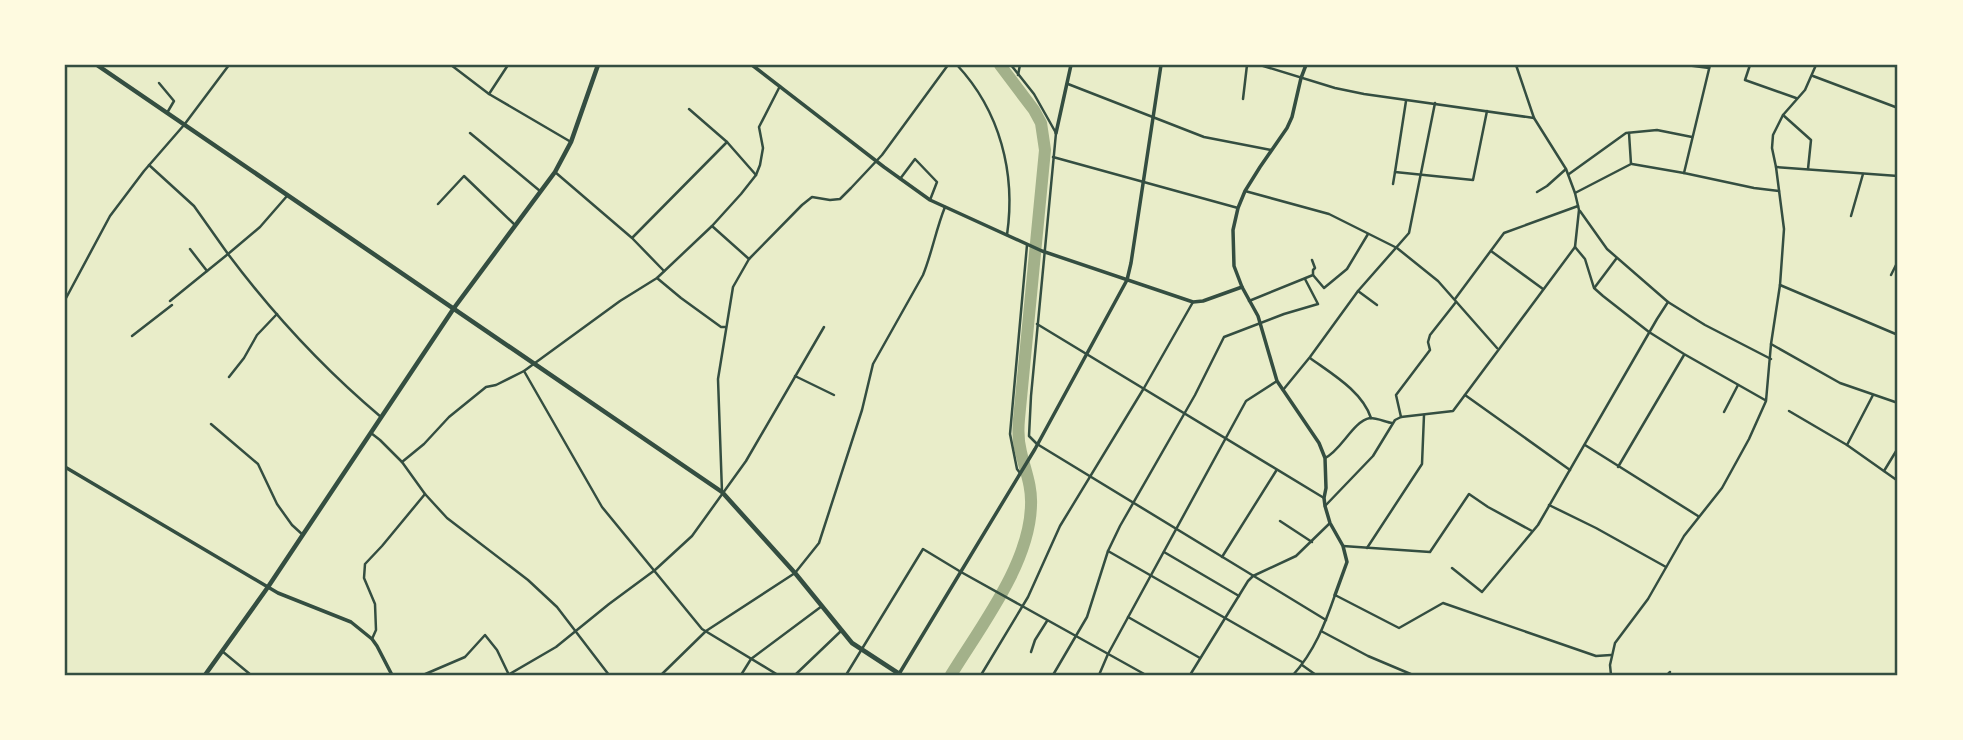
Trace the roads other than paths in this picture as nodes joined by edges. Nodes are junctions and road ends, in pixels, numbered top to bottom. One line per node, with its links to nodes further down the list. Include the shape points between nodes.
1 (97, 65): 39 (main road)
2 (229, 65): 43 (street)
3 (451, 65): 29 (street)
4 (508, 65): 29 (street)
5 (598, 65): 48 (main road)
6 (752, 65): 28 (street)
7 (948, 65): 52 (street)
8 (957, 65): 84 (street, via 988,108 1002,141 1011,202)
9 (1011, 65): 23 (street)
10 (1020, 65): 23 (street)
11 (1071, 65): 27 (street)
12 (1161, 65): 41 (street)
13 (1248, 65): 31 (street)
14 (1260, 65): 25 (street)
15 (1306, 65): 25 (street)
16 (1516, 65): 42 (street)
17 (1686, 65): 21 (street)
18 (1750, 65): 30 (street, via 1745,80)
19 (1816, 65): 24 (street)
20 (1893, 65): 22 (street)
21 (1710, 66): 47 (street)
22 (1898, 66)
23 (1018, 75): 45 (street)
24 (1813, 76): 30 (street); 35 (street)
25 (1301, 78): 33 (street); 50 (street, via 1292,117)
26 (159, 83): 39 (street, via 174,101)
27 (1067, 84): 41 (street); 45 (street)
28 (780, 86): 52 (street); 63 (street, via 759,127 763,148)
29 (489, 94): 48 (street)
30 (1798, 98): 40 (street)
31 (1243, 99)
32 (1893, 99): 35 (street)
33 (1406, 100): 34 (street); 59 (street)
34 (1435, 103): 38 (street); 64 (street)
35 (1891, 106): 36 (street)
36 (1898, 108)
37 (689, 109): 49 (street)
38 (1487, 111): 42 (street); 64 (street, via 1473,180)
39 (167, 113): 43 (main road)
40 (1783, 115): 55 (street, via 1773,135); 57 (street, via 1811,140)
41 (1153, 116): 50 (street, via 1204,137); 67 (street)
42 (1534, 118): 56 (street)
43 (184, 125): 54 (street); 74 (main road)
44 (470, 133): 71 (street)
45 (1056, 133): 51 (street)
46 (1629, 133): 47 (street, via 1657,130); 53 (street); 61 (street)
47 (1693, 137): 60 (street)
48 (571, 142): 58 (main road)
49 (727, 142): 63 (street); 85 (street)
50 (1271, 150): 69 (street)
51 (1054, 157): 67 (street); 91 (street)
52 (876, 161): 66 (street); 93 (street, via 840,198 812,198)
53 (1631, 164): 60 (street); 73 (street)
54 (149, 165): 92 (street, via 194,206); 109 (street, via 102,230)
55 (1776, 167): 57 (street); 70 (street)
56 (1566, 169): 61 (street); 72 (street)
57 (1808, 170): 62 (street)
58 (555, 172): 71 (main road); 85 (street)
59 (1395, 172): 64 (street); 68 (street)
60 (1684, 173): 70 (street)
61 (1569, 174): 73 (street)
62 (1863, 174): 65 (street); 80 (street)
63 (756, 175): 82 (street)
64 (1420, 175): 88 (street, via 1409,233)
65 (1898, 176)
66 (900, 179): 75 (street); 75 (street, via 915,159 937,182)
67 (1143, 182): 78 (street); 103 (street)
68 (1392, 184)
69 (1245, 191): 78 (street); 83 (street, via 1329,214)
70 (1779, 191): 104 (street, via 1783,229)
71 (541, 192): 81 (main road)
72 (1536, 192)
73 (1575, 192): 79 (street)
74 (288, 196): 92 (street); 115 (main road)
75 (930, 200): 77 (street)
76 (438, 204): 81 (street, via 464,176)
77 (945, 207): 84 (street); 190 (street, via 923,275 873,364 819,543)
78 (1238, 208): 105 (street, via 1233,257)
79 (1579, 208): 87 (street); 90 (street, via 1504,233); 94 (street)
80 (1851, 216)
81 (516, 226): 115 (main road)
82 (712, 226): 93 (street); 98 (street)
83 (1368, 233): 88 (street); 99 (street, via 1347,269 1324,288)
84 (1007, 235): 86 (street)
85 (632, 238): 98 (street)
86 (1028, 245): 91 (street); 165 (street, via 1010,434)
87 (1575, 247): 106 (street, via 1586,259); 107 (street)
88 (1397, 248): 108 (street); 110 (street)
89 (190, 249): 97 (street)
90 (1491, 251): 107 (street); 110 (street)
91 (1043, 252): 103 (street); 118 (street)
92 (228, 254): 97 (street); 116 (street)
93 (749, 259): 120 (street, via 733,286)
94 (1616, 259): 106 (street); 113 (street)
95 (1312, 260): 99 (street)
96 (1898, 261): 100 (street)
97 (207, 271): 123 (street)
98 (664, 271): 101 (street)
99 (1313, 275): 102 (street)
100 (1891, 275)
101 (657, 278): 120 (street); 130 (street)
102 (1305, 279): 111 (street); 117 (street, via 1318,304)
103 (1127, 280): 112 (street); 126 (street)
104 (1780, 285): 122 (street); 124 (street)
105 (1242, 287): 111 (street); 112 (street)
106 (1594, 288): 121 (street)
107 (1543, 289): 125 (street)
108 (1358, 291): 114 (street); 128 (street)
109 (65, 300)
110 (1456, 300): 125 (street); 148 (street, via 1430,335 1430,351 1396,396)
111 (1249, 301): 117 (street)
112 (1193, 302): 136 (street)
113 (1668, 302): 121 (street); 129 (street)
114 (1377, 305)
115 (454, 308): 130 (main road); 147 (main road)
116 (277, 314): 133 (street); 147 (street)
117 (1260, 323): 134 (street); 145 (street, via 1224,337)
118 (1037, 324): 126 (street); 154 (street, via 1028,432)
119 (824, 327): 132 (street)
120 (726, 328): 168 (street, via 718,379)
121 (1649, 332): 127 (street); 155 (street)
122 (1898, 335)
123 (132, 336)
124 (1771, 344): 129 (street); 140 (street, via 1840,383)
125 (1498, 349): 139 (street)
126 (1088, 354): 136 (street); 154 (street)
127 (1684, 354): 135 (street); 161 (street)
128 (1310, 357): 137 (street); 149 (street, via 1345,383)
129 (1771, 359): 141 (street)
130 (533, 364): 131 (street); 168 (main road)
131 (524, 371): 159 (street, via 486,387); 188 (street, via 602,507)
132 (795, 376): 138 (street); 168 (street, via 746,461)
133 (229, 377)
134 (1277, 381): 137 (street); 153 (street, via 1246,401)
135 (1738, 385): 141 (street); 144 (street)
136 (1144, 388): 145 (street); 166 (street)
137 (1283, 390): 158 (street)
138 (834, 395)
139 (1465, 395): 146 (street, via 1453,411); 162 (street)
140 (1873, 395): 142 (street); 156 (street)
141 (1766, 401): 174 (street, via 1721,488)
142 (1898, 403)
143 (1789, 411): 156 (street)
144 (1724, 412)
145 (1184, 414): 153 (street); 171 (street)
146 (1424, 415): 148 (street); 182 (street, via 1422,464)
147 (381, 417): 152 (main road)
148 (1401, 417): 150 (street)
149 (1371, 418): 150 (street); 158 (street)
150 (1393, 423): 172 (street, via 1373,456)
151 (211, 424): 179 (street, via 258,464 277,504)
152 (371, 433): 159 (street); 179 (main road)
153 (1225, 438): 163 (street); 177 (street)
154 (1037, 444): 165 (street); 166 (street)
155 (1585, 445): 161 (street); 162 (street)
156 (1846, 445): 164 (street)
157 (1898, 448): 164 (street)
158 (1325, 458): 170 (street)
159 (402, 462): 169 (street)
160 (65, 467): 193 (street)
161 (1618, 467): 174 (street)
162 (1570, 470): 173 (street)
163 (1276, 471): 170 (street); 185 (street)
164 (1885, 471): 167 (street)
165 (1020, 473): 189 (street)
166 (1090, 477): 171 (street); 197 (street, via 1060,526)
167 (1898, 481)
168 (722, 492): 188 (street, via 700,527); 190 (main road)
169 (425, 494): 205 (street, via 447,518 528,580); 207 (street, via 365,564 364,578 375,604)
170 (1324, 498): 172 (street)
171 (1133, 503): 177 (street); 183 (street)
172 (1325, 506): 176 (street)
173 (1549, 506): 178 (street); 186 (street)
174 (1699, 516): 186 (street)
175 (1280, 522): 180 (street)
176 (1330, 523): 180 (street); 181 (street)
177 (1176, 529): 184 (street); 185 (street)
178 (1532, 531): 182 (street, via 1469,494 1430,552); 187 (street, via 1482,592)
179 (303, 535): 193 (main road)
180 (1312, 542): 192 (street, via 1296,556)
181 (1343, 546): 182 (street); 194 (street, via 1346,562)
182 (1367, 548)
183 (1108, 551): 191 (street); 206 (street)
184 (1164, 552): 191 (street); 195 (street)
185 (1222, 557): 192 (street)
186 (1666, 567): 212 (street)
187 (1452, 568)
188 (655, 570): 202 (street); 205 (street)
189 (961, 572): 197 (street); 208 (street, via 923,549); 227 (street)
190 (795, 573): 196 (main road); 202 (street)
191 (1151, 574): 198 (street); 199 (street)
192 (1253, 576): 195 (street); 201 (street)
193 (268, 587): 207 (street, via 351,622); 209 (main road)
194 (1335, 595): 201 (street); 212 (street, via 1399,628 1443,603 1596,656)
195 (1238, 596): 199 (street)
196 (822, 606): 203 (main road); 214 (street)
197 (1023, 606): 200 (street); 228 (street)
198 (1128, 617): 211 (street); 213 (street)
199 (1225, 617): 213 (street); 215 (street)
200 (1048, 620): 206 (street); 210 (street)
201 (1326, 620): 204 (street)
202 (706, 631): 214 (street); 222 (street)
203 (841, 631): 208 (main road); 225 (street)
204 (1321, 631): 215 (street); 235 (street)
205 (575, 632): 220 (street); 221 (street)
206 (1077, 635): 211 (street); 229 (street)
207 (372, 639): 218 (street)
208 (861, 650): 226 (street); 227 (main road)
209 (222, 651): 216 (main road); 217 (street)
210 (1031, 652)
211 (1108, 654): 230 (street); 231 (street)
212 (1611, 655): 236 (street)
213 (1200, 658): 232 (street)
214 (751, 659): 223 (street); 224 (street)
215 (1303, 664): 233 (street); 234 (street)
216 (205, 675)
217 (251, 675)
218 (392, 675)
219 (423, 675): 220 (street, via 465,657 485,635)
220 (508, 675)
221 (609, 675)
222 (661, 675)
223 (741, 675)
224 (778, 675)
225 (795, 675)
226 (846, 675)
227 (899, 675)
228 (981, 675)
229 (1054, 675)
230 (1099, 675)
231 (1146, 675)
232 (1190, 675)
233 (1293, 675)
234 (1316, 675)
235 (1413, 675)
236 (1611, 675)

